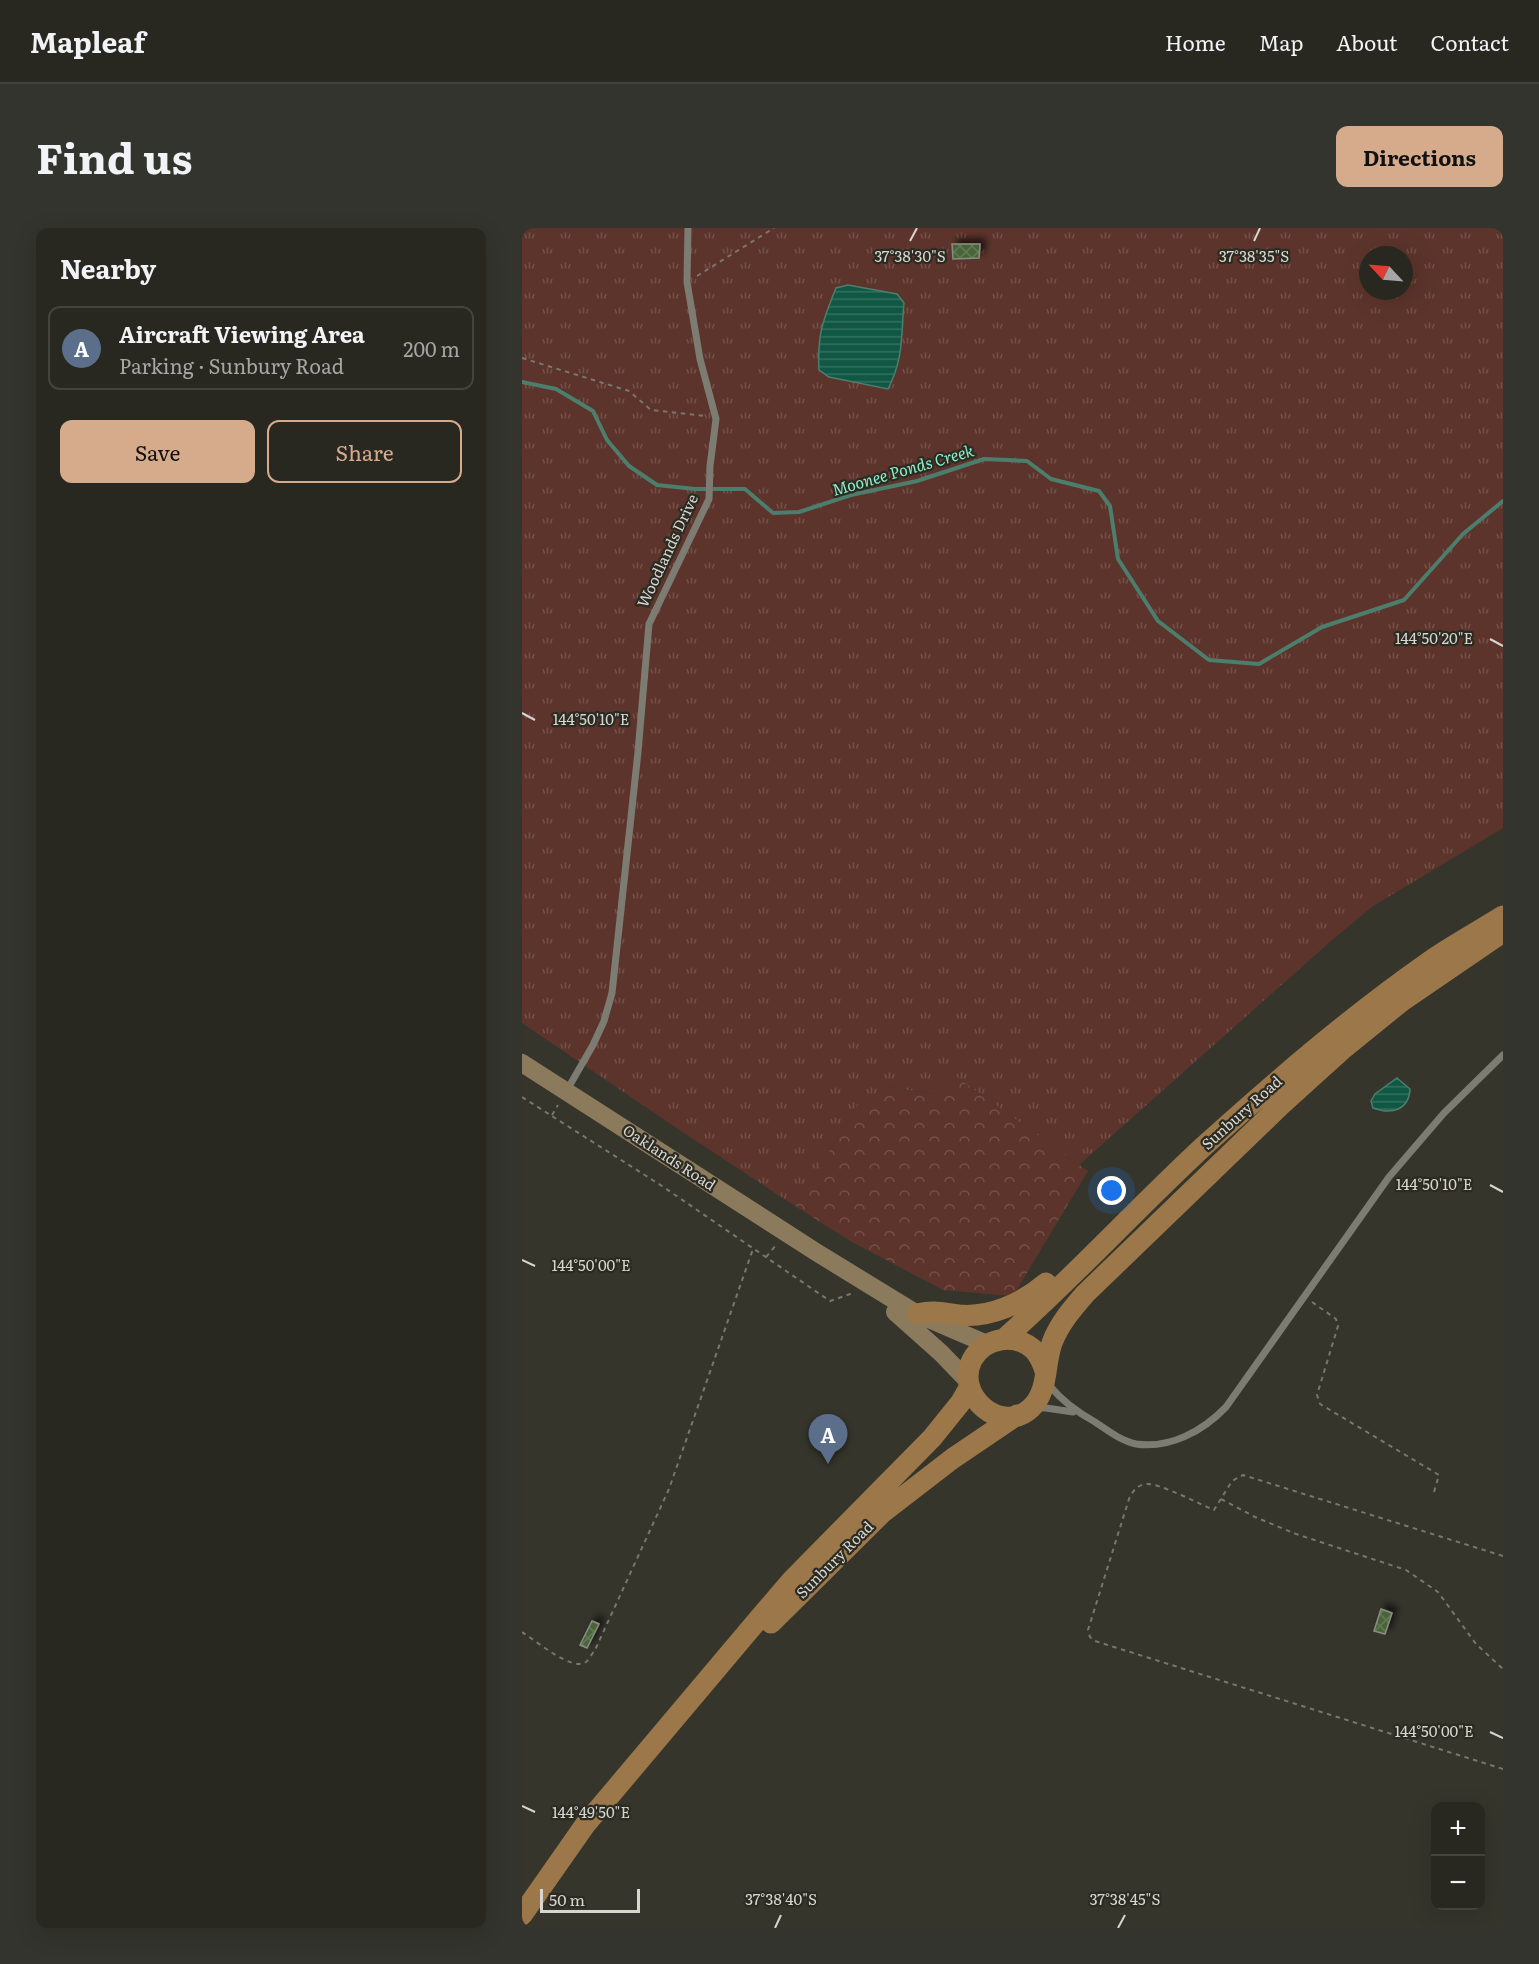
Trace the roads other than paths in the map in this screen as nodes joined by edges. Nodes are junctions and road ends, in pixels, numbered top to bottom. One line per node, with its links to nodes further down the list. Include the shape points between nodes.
1 (688, 228): 6 (lane, Woodlands Drive, via 687,282 700,359 716,419 709,499 649,624 612,993 597,1037)
2 (1503, 915): 7 (main road, Sunbury Road, via 1382,996)
3 (1503, 932): 11 (main road, Sunbury Road, via 1402,1001 1344,1048 1085,1294 1058,1331)
4 (1503, 1054): 14 (lane, via 1444,1113 1389,1177 1214,1420 1177,1440 1134,1444)
5 (522, 1063): 6 (main road, Oaklands Road)
6 (566, 1092): 8 (main road, Oaklands Road)
7 (1203, 1148): 9 (main road, via 1029,1297 974,1316 931,1311); 10 (main road, Sunbury Road, via 1066,1281)
8 (816, 1252): 9 (main road, Oaklands Road); 9 (main road, Oaklands Road)
9 (914, 1319): 10 (main road, Oaklands Road); 12 (main road, Oaklands Road)
10 (995, 1341): 11 (main road, via 1026,1344 1041,1360); 12 (main road, via 972,1360)
11 (1045, 1376): 13 (main road, via 1041,1396); 14 (lane, via 1060,1397)
12 (968, 1384): 13 (main road, via 974,1399 993,1414 1005,1417); 15 (main road, Sunbury Road, via 942,1427 792,1580)
13 (1024, 1412): 14 (lane, via 1065,1410); 15 (main road, Sunbury Road, via 944,1464 882,1513)
14 (1081, 1415)
15 (669, 1725): 16 (main road, Sunbury Road, via 585,1825)
16 (522, 1915)

